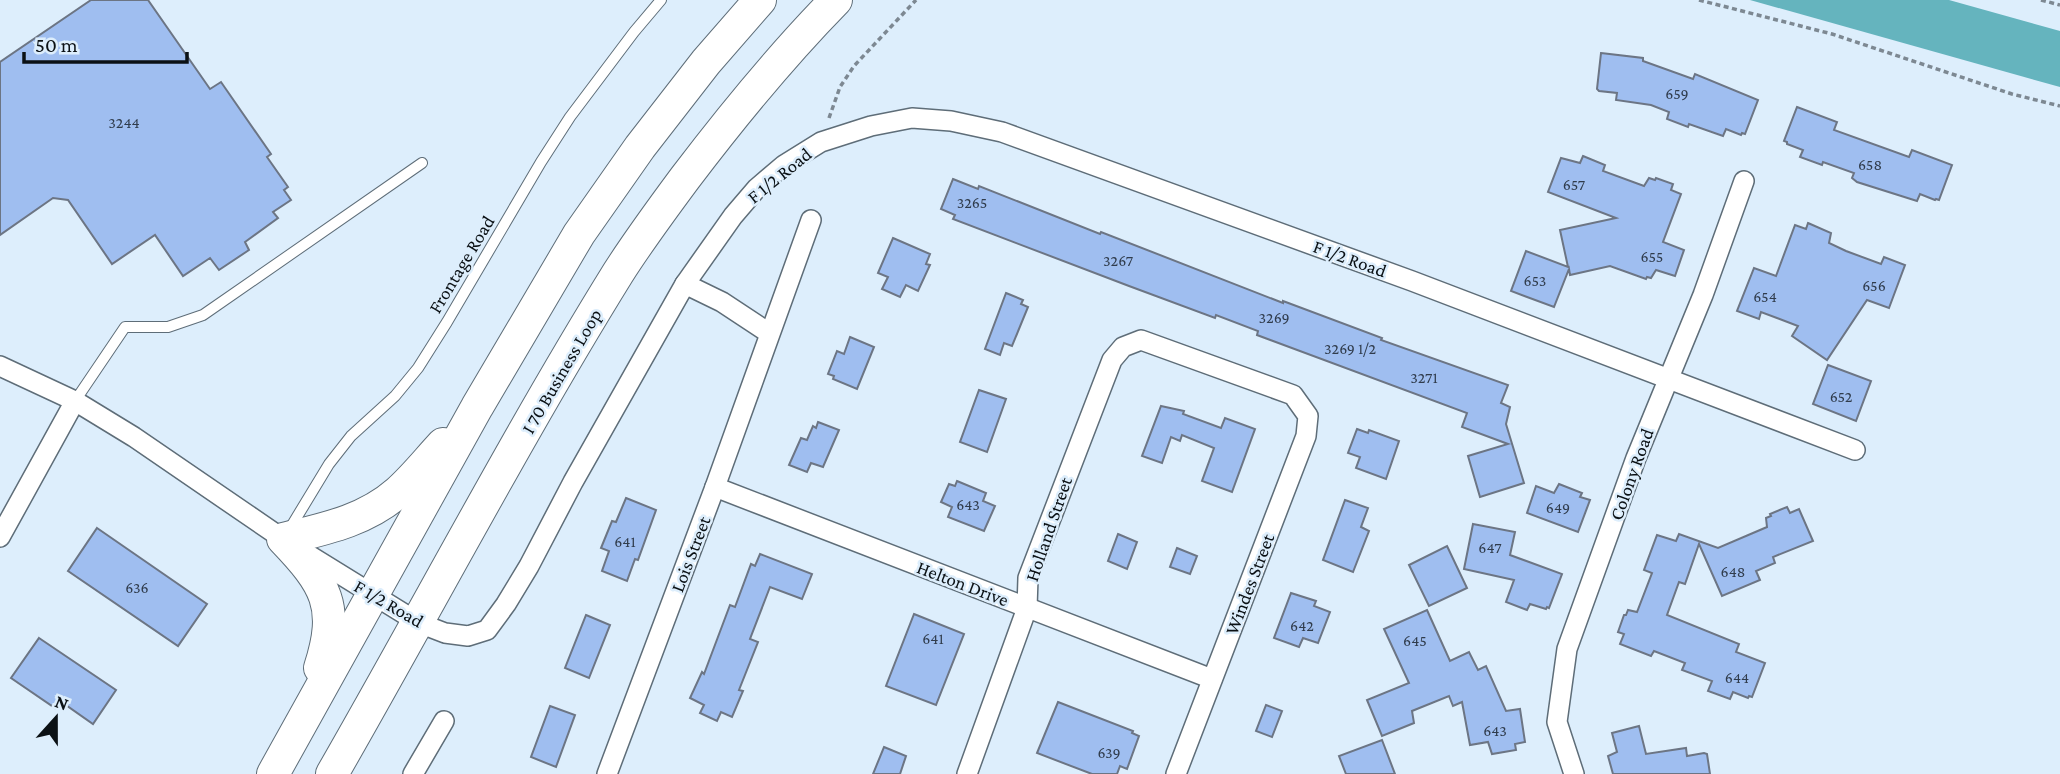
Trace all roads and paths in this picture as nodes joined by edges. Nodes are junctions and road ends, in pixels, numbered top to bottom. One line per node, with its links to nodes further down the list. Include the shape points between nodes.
1 (661, 0): 23 (lane, Frontage Road, via 570,117 418,368 351,436)
2 (760, 0): 19 (main road, via 640,147 587,223)
3 (835, 0): 26 (main road, I 70 Business Loop, via 722,129 625,262)
4 (916, 0): 9 (path, via 854,66 840,87)
5 (1699, 0): 8 (path, via 1832,34)
6 (2040, 0): 7 (path)
7 (2060, 5)
8 (2060, 106)
9 (821, 142): 13 (street, F 1/2 Road, via 757,188); 16 (street, F 1/2 Road, via 912,118 1002,132)
10 (422, 163): 18 (lane, via 203,315 169,327 125,327)
11 (1744, 181): 16 (street, Colony Road)
12 (811, 220): 14 (street, Lois Street)
13 (685, 284): 14 (street); 26 (street, F 1/2 Road, via 529,566 487,630 468,636)
14 (769, 333): 21 (street, Lois Street)
15 (0, 366): 18 (street, F 1/2 Road)
16 (1667, 378): 20 (street, F 1/2 Road); 35 (street, Colony Road, via 1566,649 1557,722)
17 (1293, 396): 25 (street, Holland Street, via 1141,340 1123,347 1112,360 1028,578); 27 (street, Windes Street, via 1308,416 1306,436)
18 (75, 401): 22 (street); 23 (street, F 1/2 Road)
19 (477, 407): 23 (main road, via 380,506 338,526); 24 (main road)
20 (1855, 450)
21 (715, 487): 25 (street, Helton Drive); 32 (street, Lois Street)
22 (0, 537)
23 (283, 540): 24 (street, F 1/2 Road); 29 (main road, via 325,593 330,626 319,671)
24 (373, 594): 26 (street, F 1/2 Road); 29 (main road)
25 (1027, 608): 27 (street, Helton Drive); 33 (street, Holland Street)
26 (419, 623): 30 (main road, I 70 Business Loop)
27 (1212, 679): 34 (street, Windes Street)
28 (444, 721): 31 (street)
29 (274, 772)
30 (332, 774)
31 (413, 774)
32 (607, 774)
33 (967, 774)
34 (1176, 774)
35 (1574, 774)

